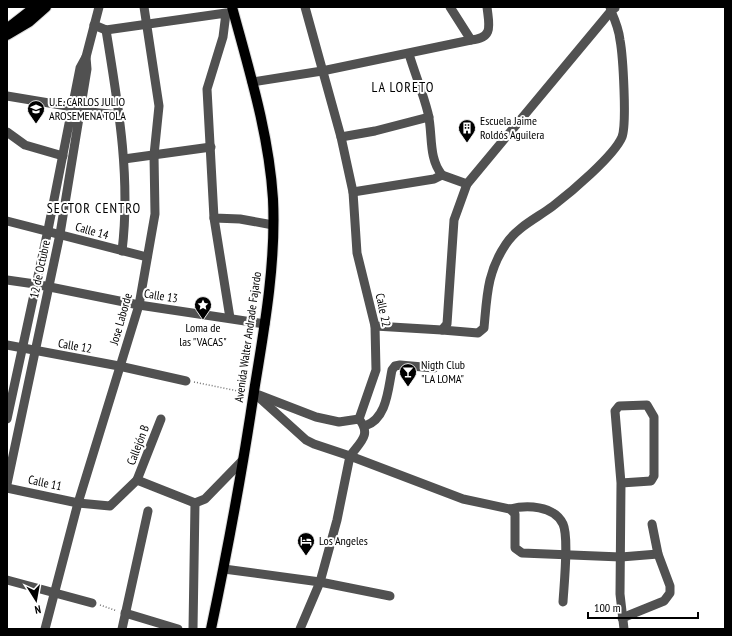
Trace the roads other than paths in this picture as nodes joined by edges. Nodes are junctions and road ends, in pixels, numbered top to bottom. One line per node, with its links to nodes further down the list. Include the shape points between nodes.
1 (35, 7): 13 (main road)
2 (46, 7): 15 (main road, via 29,22)
3 (99, 7): 12 (street, 12 de Octubre)
4 (144, 7): 11 (street, Jose Laborde)
5 (237, 7): 17 (street, Avenida Walter Andrade Fajardo)
6 (305, 7): 19 (street, Calle 22)
7 (450, 7): 16 (street)
8 (486, 7): 16 (street, via 489,26 486,34 479,39)
9 (612, 8): 32 (street); 48 (street, via 622,55 622,137 590,174 506,243 489,280 485,298 484,328 478,333)
10 (228, 9): 11 (street); 17 (main road, Avenida Walter Andrade Fajardo); 27 (street, via 217,61 207,89)
11 (147, 24): 14 (street); 28 (street, Jose Laborde, via 159,106)
12 (94, 25): 14 (street); 22 (street, 12 de Octubre, via 86,57 80,68)
13 (7, 28)
14 (106, 30): 23 (street)
15 (7, 35)
16 (471, 40): 18 (street)
17 (243, 48): 20 (main road, Avenida Walter Andrade Fajardo)
18 (409, 54): 19 (street); 24 (street)
19 (322, 71): 20 (street); 26 (street, Calle 22)
20 (252, 82): 36 (main road, Avenida Walter Andrade Fajardo, via 268,160)
21 (7, 96): 22 (street)
22 (76, 109): 23 (street); 29 (street, 12 de Octubre); 38 (street, 12 de Octubre)
23 (120, 115): 30 (street)
24 (429, 117): 26 (street); 31 (street, via 433,154)
25 (7, 132): 29 (street, via 25,145)
26 (341, 137): 33 (street, Calle 22)
27 (211, 147): 28 (street); 34 (street)
28 (154, 155): 30 (street); 40 (street, Jose Laborde, via 154,214)
29 (63, 156): 37 (street, 12 de Octubre)
30 (124, 159): 39 (street, via 126,220)
31 (442, 175): 32 (street); 33 (street, via 434,179)
32 (467, 184): 48 (street, via 454,220 448,320)
33 (353, 192): 47 (street, Calle 22, via 357,253)
34 (214, 218): 36 (street, via 240,219); 45 (street)
35 (7, 221): 37 (street, Calle 14)
36 (273, 225): 46 (main road, Avenida Walter Andrade Fajardo)
37 (48, 230): 38 (street, Calle 14); 42 (street, 12 de Octubre)
38 (60, 234): 39 (street, Calle 14); 43 (street, 12 de Octubre)
39 (122, 251): 40 (street, Calle 14)
40 (147, 257): 44 (street, Jose Laborde)
41 (7, 280): 42 (street, Calle 13)
42 (35, 284): 43 (street, Calle 13); 50 (street, 12 de Octubre)
43 (49, 286): 44 (street, Calle 13); 51 (street, 12 de Octubre)
44 (139, 305): 45 (street, Calle 13); 52 (street, Jose Laborde)
45 (230, 318): 46 (street, Calle 13)
46 (265, 324): 55 (main road, Avenida Walter Andrade Fajardo)
47 (375, 326): 48 (street); 58 (street, Calle 22, via 376,370)
48 (442, 330)
49 (7, 345): 50 (street, Calle 12)
50 (22, 348): 51 (street, Calle 12); 56 (street, 12 de Octubre)
51 (35, 350): 52 (street, Calle 12); 64 (street, 12 de Octubre)
52 (119, 366): 54 (street, Calle 12); 66 (street, Jose Laborde)
53 (434, 368): 59 (street, via 395,366 379,418 374,424)
54 (186, 381)
55 (254, 393): 58 (street, via 316,417 339,422); 60 (street, via 306,440); 61 (main road, Avenida Walter Andrade Fajardo)
56 (7, 419)
57 (161, 419): 62 (street, Callejón B)
58 (359, 419): 59 (street)
59 (365, 426): 60 (street, via 365,434)
60 (350, 456): 68 (street, via 463,499); 76 (street, via 337,520)
61 (243, 460): 67 (street, via 205,499); 74 (main road, Avenida Walter Andrade Fajardo)
62 (137, 480): 66 (street, Calle 11, via 110,506); 67 (street)
63 (620, 483): 63 (street, via 615,412 619,406 646,405 654,417 654,476 651,481); 73 (street)
64 (7, 484)
65 (7, 488): 66 (street, Calle 11)
66 (78, 503): 77 (street, Jose Laborde)
67 (195, 503): 86 (street)
68 (510, 509): 72 (street, via 536,506 554,514 563,523); 72 (street, via 515,514 514,544 519,552)
69 (148, 511): 81 (street)
70 (652, 524): 71 (street)
71 (658, 554): 73 (street); 82 (street, via 670,586 670,593 664,601)
72 (565, 555): 73 (street); 79 (street)
73 (621, 557): 82 (street)
74 (224, 569): 76 (street); 87 (main road, Avenida Walter Andrade Fajardo)
75 (7, 580): 77 (street)
76 (320, 582): 78 (street); 88 (street)
77 (53, 592): 80 (street); 83 (street, Jose Laborde)
78 (390, 596)
79 (564, 602)
80 (92, 603)
81 (125, 613): 84 (street); 85 (street)
82 (622, 618): 89 (street)
83 (45, 629)
84 (122, 629)
85 (178, 629)
86 (193, 629)
87 (211, 629)
88 (300, 629)
89 (624, 629)

